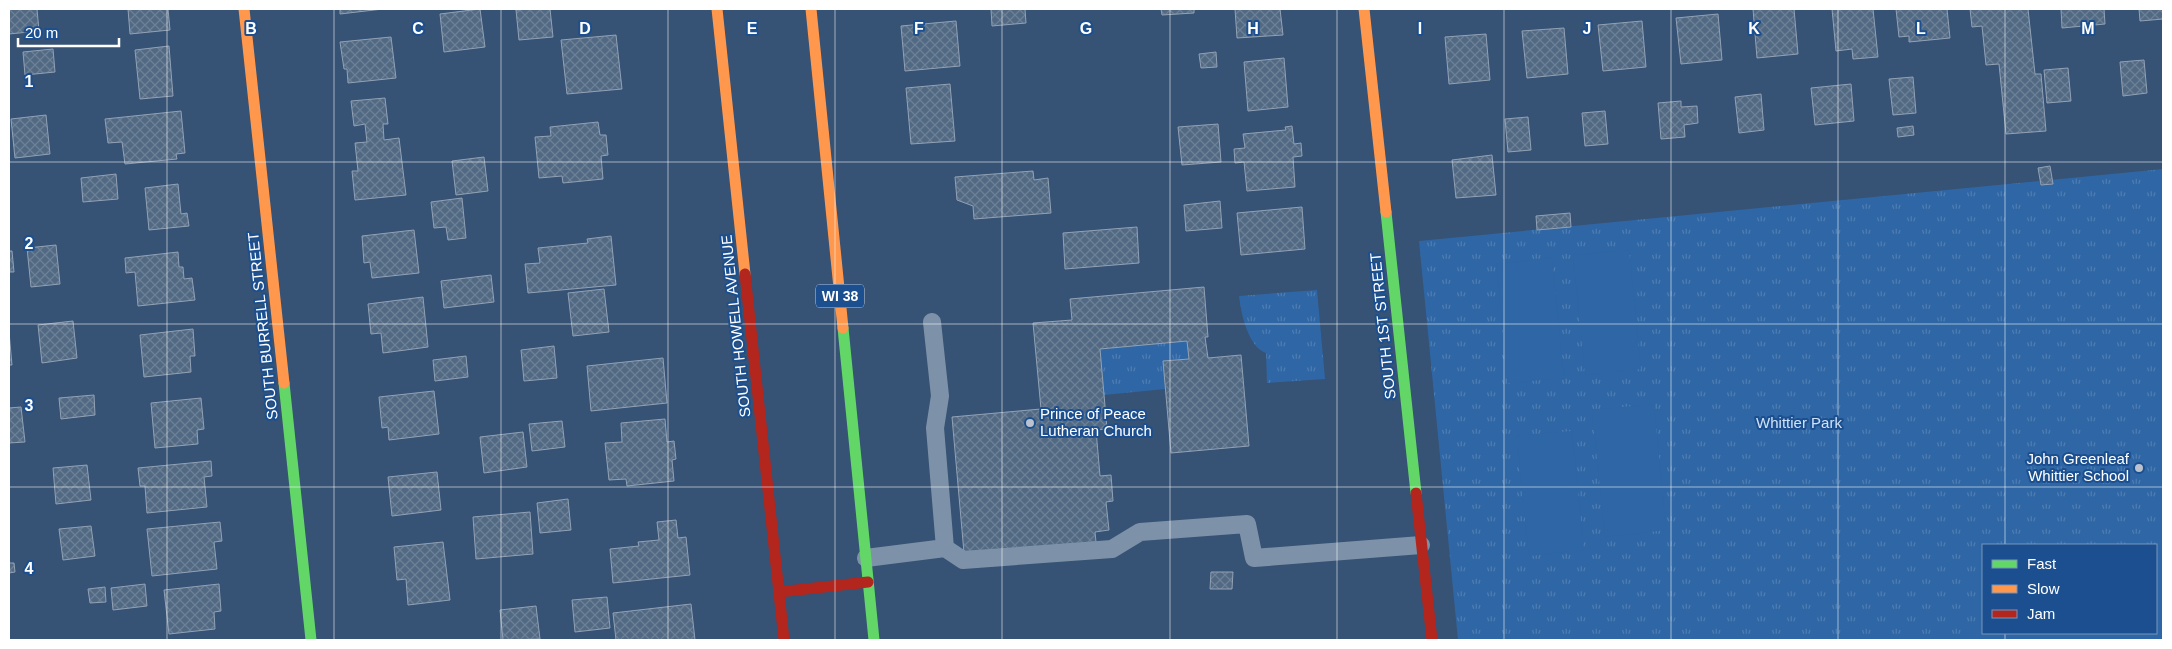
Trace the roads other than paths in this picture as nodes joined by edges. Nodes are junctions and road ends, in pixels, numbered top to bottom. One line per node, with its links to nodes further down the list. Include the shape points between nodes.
1 (244, 9): 11 (main road, SOUTH BURRELL STREET)
2 (717, 9): 10 (main road, SOUTH HOWELL AVENUE)
3 (811, 9): 8 (main road, WI 38)
4 (1364, 9): 6 (main road, SOUTH 1ST STREET)
5 (932, 322): 7 (lane, via 940,396 934,428)
6 (1421, 545): 7 (lane, via 1254,558 1247,524 1140,532 1112,549 963,560); 14 (main road, SOUTH 1ST STREET)
7 (945, 548): 8 (lane)
8 (866, 558): 9 (main road, WI 38)
9 (868, 582): 10 (main road); 13 (main road, WI 38)
10 (779, 592): 12 (main road, SOUTH HOWELL AVENUE)
11 (311, 640)
12 (784, 640)
13 (874, 640)
14 (1432, 640)

